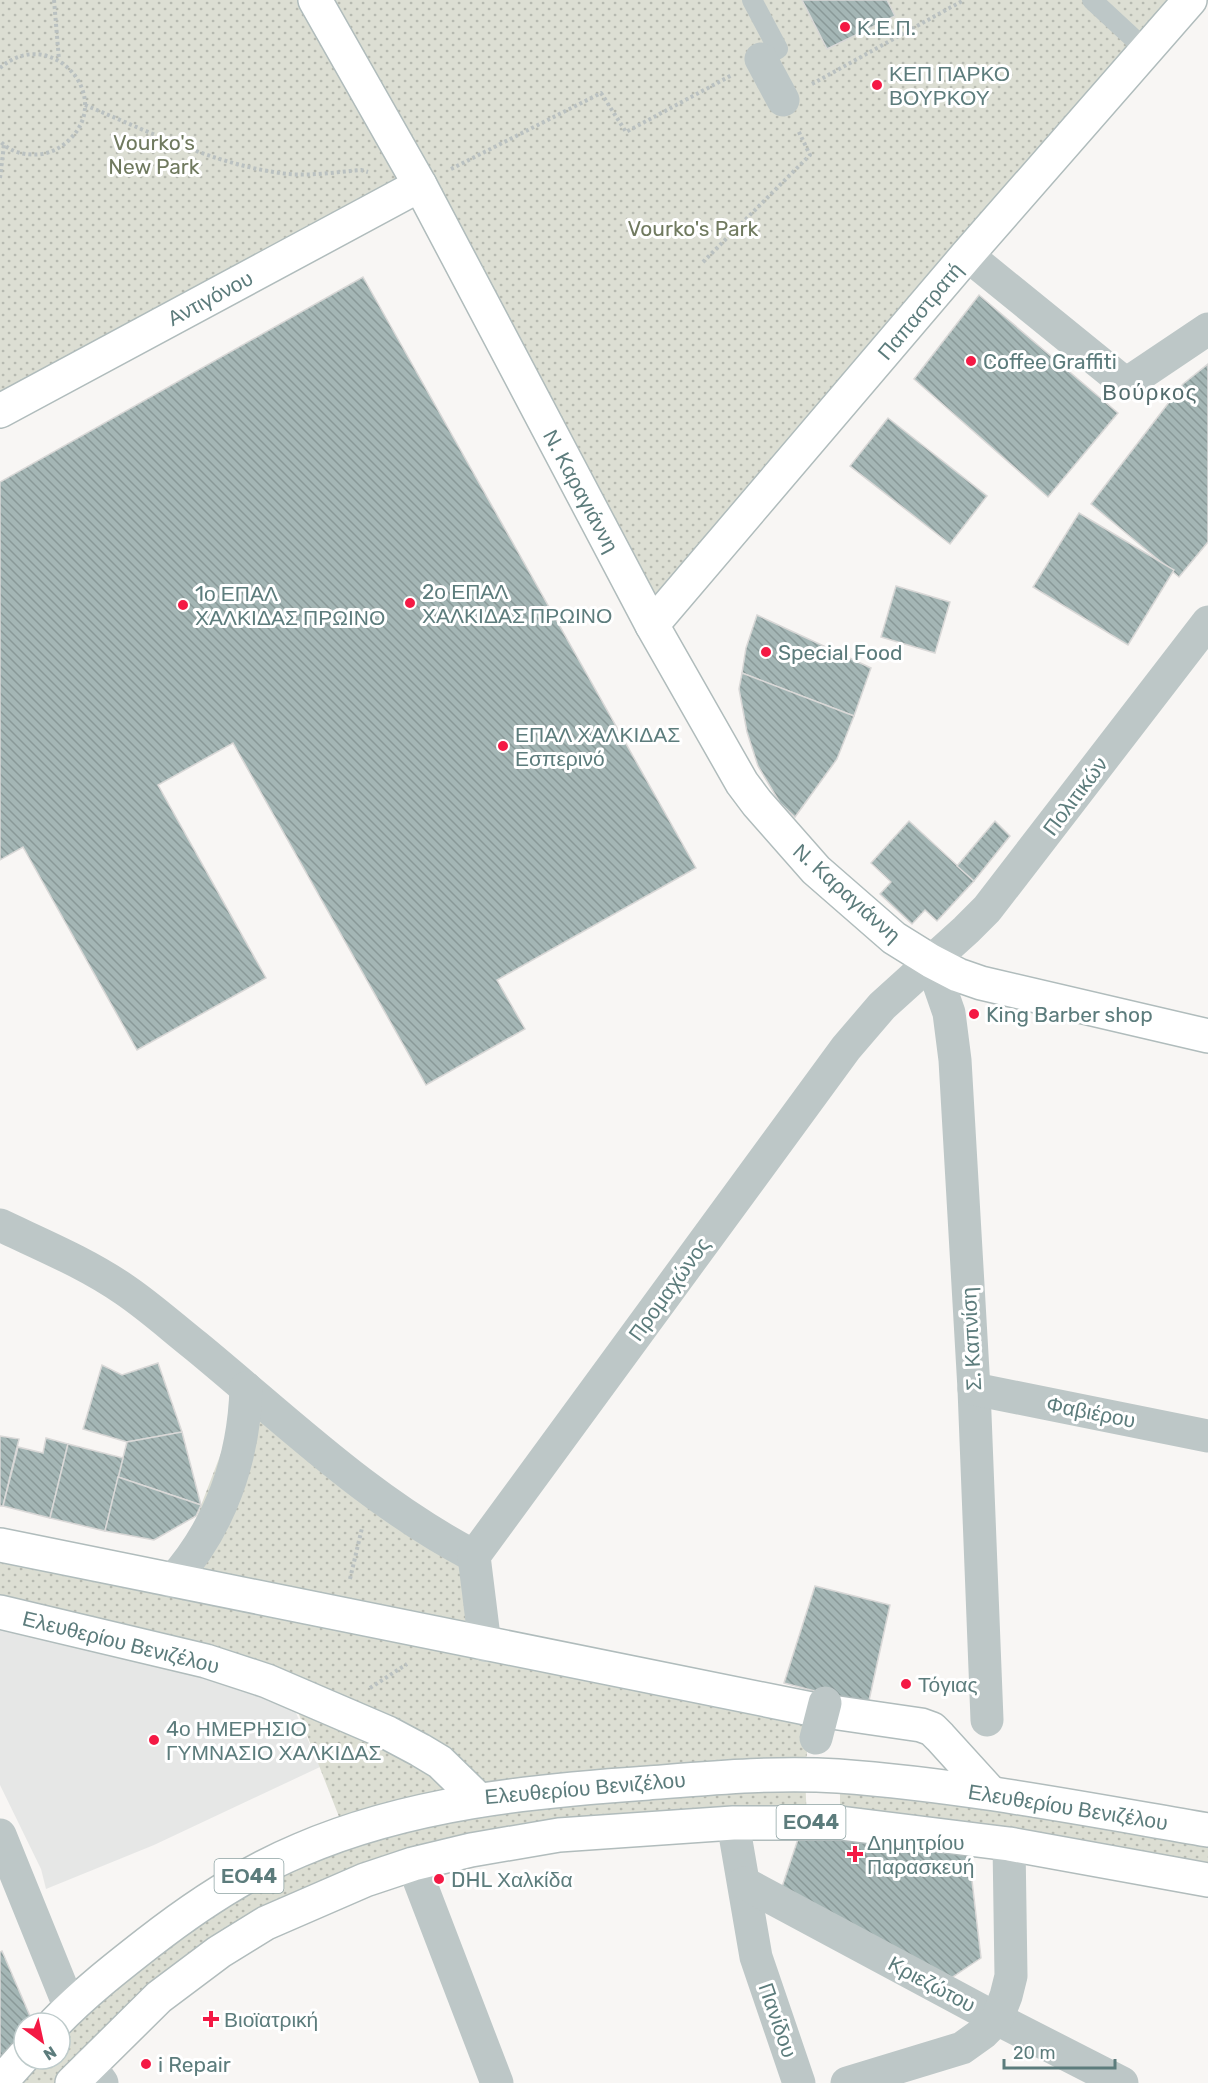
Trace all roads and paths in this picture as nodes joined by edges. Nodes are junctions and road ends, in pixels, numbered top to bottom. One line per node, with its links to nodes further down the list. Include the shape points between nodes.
1 (54, 0): 9 (path)
2 (315, 0): 15 (street, Ν. Καραγιάννη)
3 (752, 0): 8 (lane, via 778,49)
4 (964, 0): 11 (path)
5 (1092, 0): 7 (lane)
6 (1190, 0): 7 (street, Παπαστρατή)
7 (1146, 50): 16 (street, Παπαστρατή)
8 (761, 59): 11 (street); 15 (path, via 626,132 601,93)
9 (59, 60): 10 (path, via 25,54); 12 (path, via 78,79)
10 (0, 68)
11 (783, 100): 17 (path, via 810,155)
12 (85, 105): 13 (path, via 75,135 49,153 18,153); 15 (path, via 179,144 243,164 288,174 361,170)
13 (2, 143): 14 (path)
14 (0, 178)
15 (420, 185): 19 (street, Αντιγόνου); 21 (street, Ν. Καραγιάννη)
16 (967, 255): 18 (street, via 1126,384); 21 (street, Παπαστρατή)
17 (703, 262)
18 (1208, 329)
19 (0, 411)
20 (1208, 622): 22 (street, Πολιτικών, via 987,909)
21 (652, 625): 22 (street, Ν. Καραγιάννη, via 742,783 776,827 862,911 894,938)
22 (931, 961): 23 (street, Ν. Καραγιάννη, via 981,983); 26 (street, Σ. Καπνίση, via 949,1012 955,1060); 30 (street, Προμαχώνος, via 882,1006 846,1048)
23 (1208, 1036)
24 (0, 1225): 25 (street, via 80,1262 124,1289)
25 (246, 1388): 28 (street); 31 (street, via 239,1449 215,1519)
26 (974, 1389): 27 (street, Φαβιέρου); 38 (street, Σ. Καπνίση)
27 (1208, 1436)
28 (372, 1491): 30 (street, via 404,1515); 33 (path)
29 (0, 1545): 31 (street)
30 (474, 1556): 35 (street)
31 (172, 1581): 33 (street)
32 (0, 1612): 37 (street, Ελευθερίου Βενιζέλου, via 206,1661 267,1681)
33 (341, 1615): 34 (street)
34 (426, 1632): 35 (street); 37 (path, via 418,1657 364,1692)
35 (485, 1645): 40 (street, via 811,1709 921,1725 932,1729)
36 (826, 1699): 39 (street, bridge, via 814,1747 817,1764 831,1765)
37 (352, 1719): 41 (street, Ελευθερίου Βενιζέλου, via 388,1733 440,1762)
38 (987, 1720)
39 (841, 1776): 40 (street, Ελευθερίου Βενιζέλου / ΕΟ44); 41 (street, Ελευθερίου Βενιζέλου / ΕΟ44, via 718,1778 552,1790)
40 (990, 1792): 43 (street, Ελευθερίου Βενιζέλου / ΕΟ44)
41 (479, 1800): 50 (street, ΕΟ44, via 345,1833 243,1879 187,1913)
42 (733, 1823): 45 (street, ΕΟ44, via 840,1822); 46 (street, ΕΟ44, via 559,1835); 48 (street, Πανίδου)
43 (1208, 1830)
44 (0, 1835): 49 (street)
45 (1009, 1844): 47 (street, ΕΟ44); 51 (street, via 1011,1976)
46 (413, 1864): 53 (street, ΕΟ44, via 365,1880 266,1923 219,1952 159,1997); 55 (street)
47 (1208, 1880)
48 (744, 1883): 51 (street, Κριεζώτου); 56 (street, Πανίδου, via 756,1957)
49 (60, 2011)
50 (68, 2011)
51 (997, 2019): 57 (street, via 962,2048); 58 (street, Κριεζώτου)
52 (12, 2070): 54 (street)
53 (87, 2077)
54 (0, 2083)
55 (497, 2083)
56 (799, 2083)
57 (847, 2083)
58 (1122, 2083)

